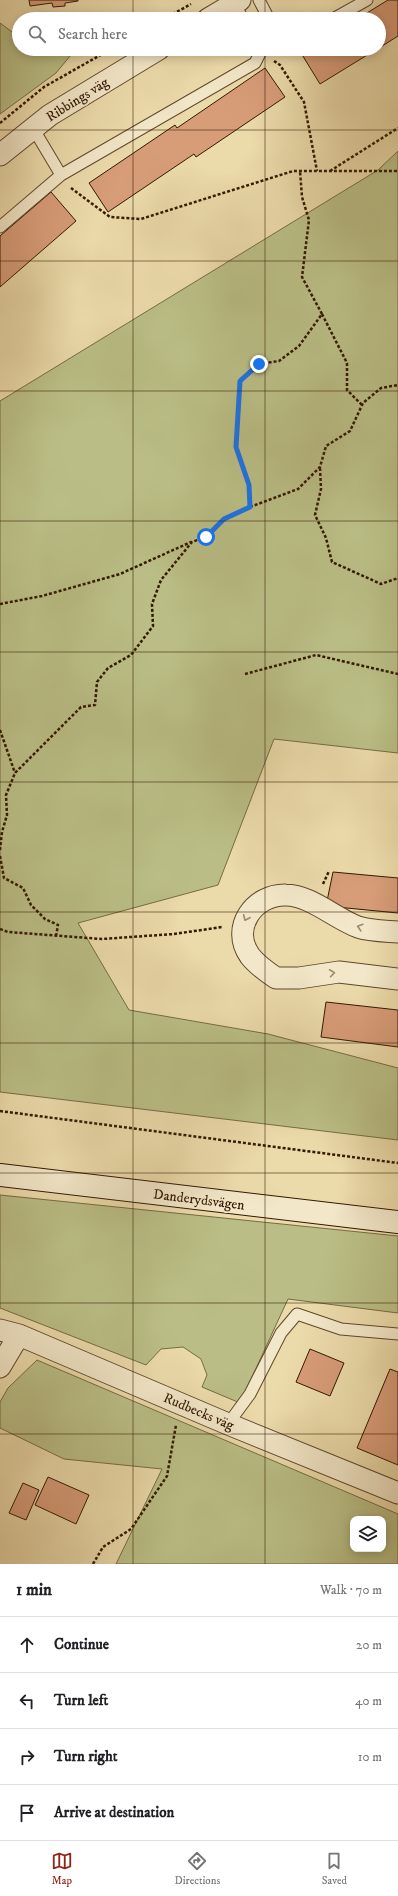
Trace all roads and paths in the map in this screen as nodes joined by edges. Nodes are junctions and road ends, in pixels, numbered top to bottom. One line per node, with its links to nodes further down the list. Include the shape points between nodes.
1 (198, 0): 5 (path)
2 (258, 0): 7 (lane)
3 (367, 0): 8 (lane)
4 (239, 7): 6 (street)
5 (177, 12)
6 (226, 12)
7 (265, 12)
8 (346, 12)
9 (99, 56): 13 (path, via 44,87)
10 (147, 56): 14 (street, Ribbings väg)
11 (258, 56): 21 (lane, via 255,63)
12 (268, 56): 18 (path, via 280,65 304,102)
13 (0, 123)
14 (33, 128): 16 (street, Ribbings väg); 21 (lane)
15 (398, 128): 20 (path)
16 (0, 155)
17 (300, 171): 18 (path); 21 (path, via 293,171 141,219 110,218 73,191); 23 (path, via 302,197 309,220 302,277)
18 (317, 171): 20 (path)
19 (398, 171): 20 (path)
20 (330, 172)
21 (61, 175): 22 (lane)
22 (0, 227)
23 (322, 314): 25 (path, via 347,363 348,390); 27 (path, via 299,346 279,361 259,364 240,381 236,447 249,485)
24 (398, 386): 25 (path, via 381,388)
25 (362, 405): 26 (path, via 350,432 326,446)
26 (320, 467): 27 (path, via 298,489); 29 (path, via 321,489 315,515 326,538 332,562 381,584)
27 (250, 507): 28 (path, via 224,519 206,537)
28 (192, 542): 30 (path, via 120,574 42,596); 34 (path, via 161,580 152,604 153,626 131,655 108,668 97,682 95,705 81,708)
29 (398, 578)
30 (0, 604)
31 (245, 674): 32 (path, via 316,655)
32 (398, 674)
33 (0, 730): 34 (path)
34 (15, 773): 35 (path, via 6,795 7,815)
35 (0, 850)
36 (0, 856): 40 (path, via 4,878 22,888 31,905 45,919 58,925)
37 (244, 924): 39 (street, one-way to 37, via 359,928 298,896 286,895 271,897 257,904 248,913); 40 (path, via 160,935 102,939); 41 (street, one-way to 41, via 245,946 250,956 276,978 300,978 339,972)
38 (0, 929): 40 (path)
39 (398, 932)
40 (56, 936)
41 (398, 980)
42 (0, 1111): 43 (path)
43 (398, 1163)
44 (0, 1175): 45 (main road, Danderydsvägen)
45 (398, 1222)
46 (9, 1332): 48 (street); 49 (street, Rudbecks väg)
47 (398, 1334): 50 (lane, via 341,1329 297,1314 281,1333 250,1394)
48 (0, 1367)
49 (179, 1403): 50 (street, Rudbecks väg); 52 (path, via 167,1476 131,1529 103,1547)
50 (228, 1424): 51 (street, Rudbecks väg)
51 (398, 1493)
52 (93, 1564)

